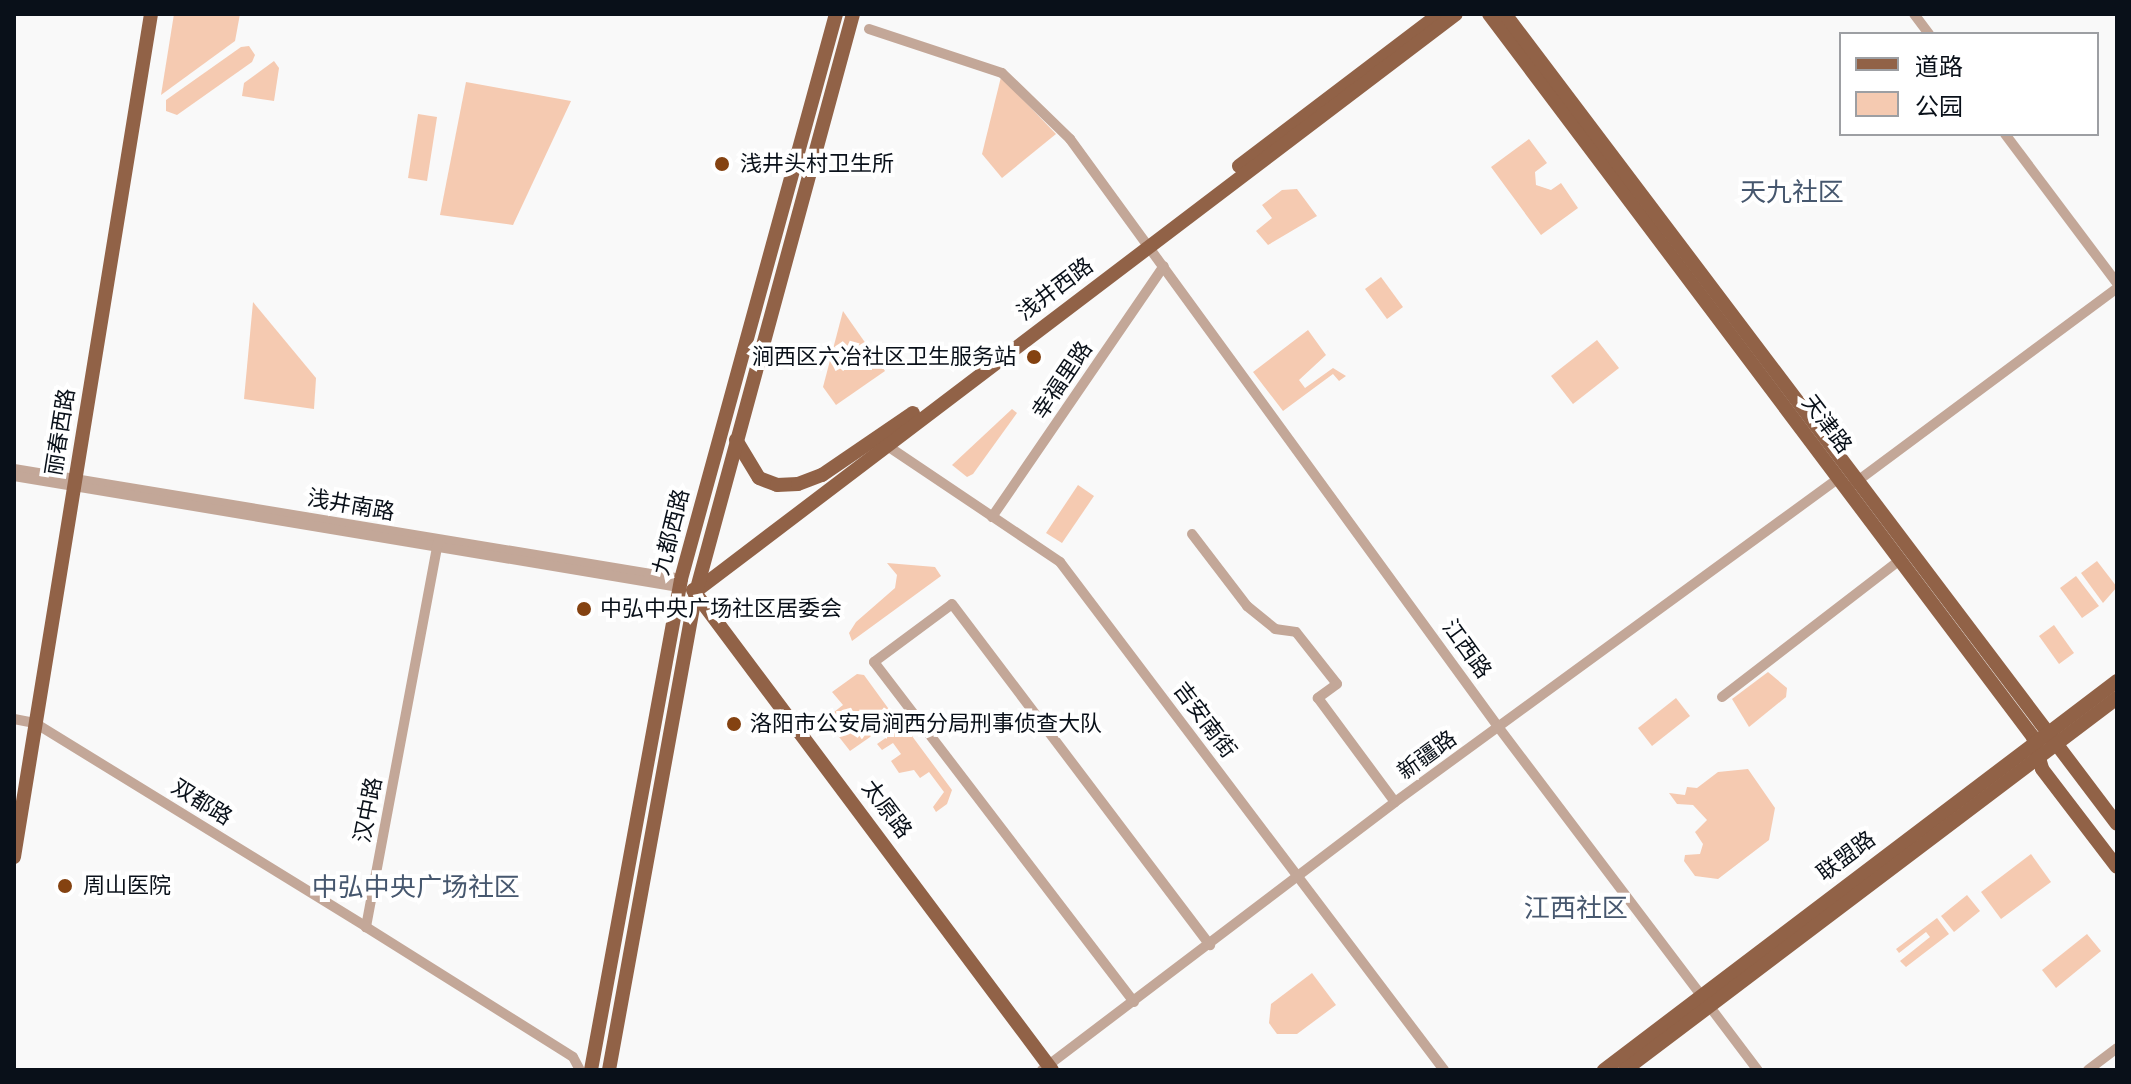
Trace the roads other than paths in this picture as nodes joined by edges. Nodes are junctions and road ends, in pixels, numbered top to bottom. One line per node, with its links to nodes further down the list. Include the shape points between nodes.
1 (143, 14): 20 (main road, 丽春西路)
2 (151, 14): 20 (main road, 丽春西路)
3 (836, 14): 26 (main road, 九都西路)
4 (853, 14): 16 (main road, 九都西路)
5 (1439, 14): 13 (main road, 浅井西路)
6 (1456, 14): 13 (main road, 浅井西路)
7 (1489, 14): 21 (main road, 天津路)
8 (1505, 14): 21 (main road, 天津路)
9 (1914, 14): 11 (street)
10 (869, 29): 13 (street, 江西路, via 1002,73 1070,139)
11 (1928, 32)
12 (2006, 136): 15 (street)
13 (1146, 242): 14 (street, 江西路); 16 (main road, 浅井西路, via 822,475 798,484 759,478); 17 (main road, 浅井西路)
14 (1164, 266): 22 (street, 幸福里路); 32 (street, 江西路)
15 (2117, 286): 21 (street, 新疆路)
16 (736, 440): 27 (main road, 九都西路)
17 (886, 445): 22 (street, 吉安南街); 27 (main road, 浅井西路)
18 (14, 469): 20 (street, 浅井南路)
19 (14, 476): 20 (street, 浅井南路)
20 (70, 482): 24 (street, 浅井南路); 31 (main road, 丽春西路)
21 (1848, 483): 25 (main road, 天津路); 32 (street, 新疆路); 33 (main road, 天津路)
22 (992, 517): 39 (street, 吉安南街, via 1060,562)
23 (1192, 534): 35 (street, via 1247,606 1275,629 1296,632 1337,684 1318,698)
24 (438, 544): 26 (street, 浅井南路); 40 (street, 汉中路)
25 (1901, 559): 29 (street); 33 (main road, 天津路)
26 (680, 583): 27 (main road, 太原路); 47 (main road, 九都西路)
27 (696, 592): 45 (main road, 太原路); 48 (main road, 九都西路)
28 (2117, 681): 33 (main road, 联盟路)
29 (1722, 697)
30 (2117, 698): 33 (main road, 联盟路)
31 (25, 721): 34 (main road, 丽春西路); 37 (main road, 丽春西路); 40 (street, 双都路)
32 (1499, 728): 35 (street, 新疆路); 42 (street, 江西路)
33 (2044, 744): 36 (main road, 天津路); 38 (main road, 天津路, via 2042,769); 42 (main road, 联盟路)
34 (14, 799)
35 (1395, 802): 39 (street, 新疆路)
36 (2117, 824)
37 (14, 857)
38 (2117, 867)
39 (1298, 876): 41 (street, 新疆路); 49 (street, 吉安南街)
40 (366, 927): 46 (street, via 573,1057)
41 (1210, 945): 43 (street, 新疆路); 43 (street, via 952,604 874,662)
42 (1706, 1000): 50 (main road, 联盟路); 51 (main road, 联盟路); 52 (street, 江西路)
43 (1134, 1002): 45 (street, 新疆路)
44 (2117, 1048): 53 (street)
45 (1048, 1069)
46 (580, 1070)
47 (591, 1070)
48 (609, 1070)
49 (1444, 1070)
50 (1604, 1070)
51 (1625, 1070)
52 (1758, 1070)
53 (2088, 1070)

